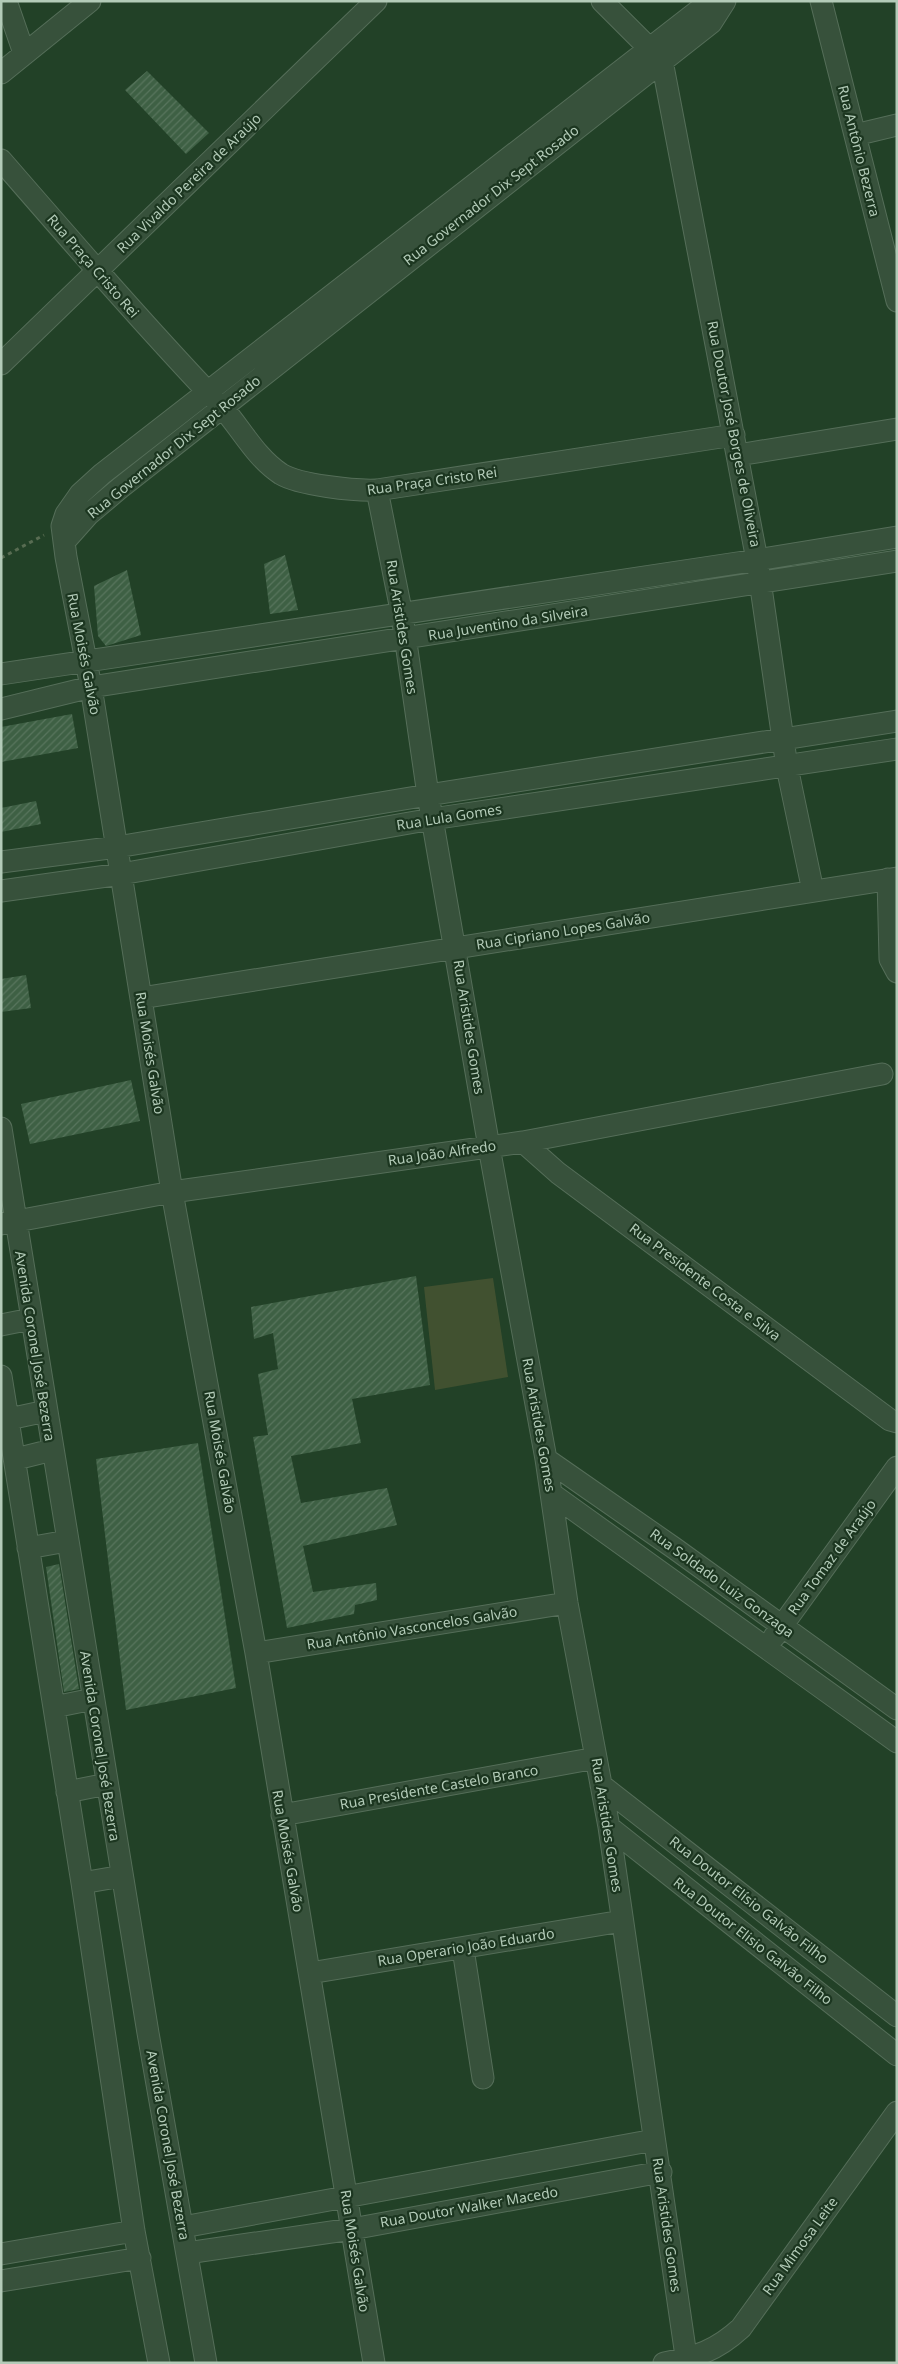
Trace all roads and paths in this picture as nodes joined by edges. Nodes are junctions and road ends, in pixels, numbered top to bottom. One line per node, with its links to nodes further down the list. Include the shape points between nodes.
1 (6, 1): 7 (street)
2 (90, 1): 7 (street)
3 (376, 1): 13 (street, Rua Vivaldo Pereira de Araújo)
4 (602, 1): 8 (street)
5 (723, 1): 8 (street, Rua Governador Dix Sept Rosado, via 700,10)
6 (821, 1): 11 (street, Rua Antônio Bezerra)
7 (24, 53): 9 (street)
8 (655, 55): 16 (street, Rua Governador Dix Sept Rosado); 18 (street, Rua Doutor José Borges de Oliveira)
9 (1, 73)
10 (897, 125): 11 (street)
11 (855, 135): 14 (street, Rua Antônio Bezerra)
12 (1, 160): 13 (street, Rua Praça Cristo Rei)
13 (97, 272): 15 (street, Rua Vivaldo Pereira de Araújo); 16 (street, Rua Praça Cristo Rei)
14 (897, 301)
15 (1, 364)
16 (215, 400): 19 (street, Rua Praça Cristo Rei, via 268,464 283,475 300,481 362,491); 20 (street, Rua Governador Dix Sept Rosado)
17 (897, 429): 18 (street, Rua Praça Cristo Rei)
18 (736, 445): 19 (street, Rua Praça Cristo Rei); 23 (street, Rua Doutor José Borges de Oliveira)
19 (377, 490): 28 (street, Rua Aristides Gomes)
20 (63, 534): 22 (path); 32 (street, Rua Moisés Galvão)
21 (897, 536): 23 (street, Rua Juventino da Silveira)
22 (1, 558)
23 (757, 560): 25 (street, Rua Doutor José Borges de Oliveira); 26 (street, Rua Juventino da Silveira)
24 (897, 561): 25 (street, Rua Juventino da Silveira)
25 (761, 584): 27 (street, Rua Juventino da Silveira); 37 (street, Rua Doutor José Borges de Oliveira)
26 (578, 588): 27 (street); 28 (street, Rua Juventino da Silveira)
27 (582, 611): 30 (street, Rua Juventino da Silveira)
28 (402, 615): 29 (street, Rua Juventino da Silveira); 30 (street, Rua Aristides Gomes)
29 (258, 635): 31 (street); 32 (street, Rua Juventino da Silveira)
30 (405, 639): 31 (street, Rua Juventino da Silveira); 42 (street, Rua Aristides Gomes)
31 (261, 660): 34 (street, Rua Juventino da Silveira)
32 (86, 661): 33 (street, Rua Juventino da Silveira); 34 (street, Rua Moisés Galvão)
33 (1, 674)
34 (91, 687): 35 (street, Rua Juventino da Silveira); 44 (street, Rua Moisés Galvão)
35 (1, 709)
36 (897, 721): 37 (street, Rua Lula Gomes)
37 (783, 740): 39 (street, Rua Lula Gomes); 40 (street, Rua Doutor José Borges de Oliveira)
38 (897, 749): 40 (street, Rua Lula Gomes)
39 (620, 765): 41 (street); 42 (street, Rua Lula Gomes)
40 (787, 768): 41 (street, Rua Lula Gomes); 49 (street, Rua Doutor José Borges de Oliveira)
41 (624, 791): 43 (street, Rua Lula Gomes)
42 (428, 795): 43 (street, Rua Aristides Gomes); 44 (street, Rua Lula Gomes)
43 (432, 819): 46 (street, Rua Lula Gomes); 50 (street, Rua Aristides Gomes)
44 (117, 847): 45 (street, Rua Lula Gomes); 46 (street, Rua Moisés Galvão)
45 (1, 862)
46 (121, 874): 48 (street, Rua Lula Gomes); 52 (street, Rua Moisés Galvão)
47 (892, 879): 49 (street, Rua Cipriano Lopes Galvão); 51 (street, via 890,959)
48 (1, 891)
49 (813, 891): 50 (street, Rua Cipriano Lopes Galvão)
50 (456, 948): 52 (street, Rua Cipriano Lopes Galvão); 56 (street, Rua Aristides Gomes)
51 (897, 972)
52 (141, 998): 57 (street, Rua Moisés Galvão)
53 (882, 1074): 55 (street, Rua João Alfredo)
54 (1, 1128): 58 (street, Avenida Coronel José Bezerra)
55 (523, 1142): 56 (street, Rua João Alfredo); 64 (street, Rua Presidente Costa e Silva, via 558,1173)
56 (489, 1147): 57 (street, Rua João Alfredo); 67 (street, Rua Aristides Gomes)
57 (172, 1192): 58 (street, Rua João Alfredo); 77 (street, Rua Moisés Galvão)
58 (8, 1223): 59 (street, Avenida Coronel José Bezerra)
59 (31, 1318): 60 (street); 62 (street, Avenida Coronel José Bezerra)
60 (1, 1325)
61 (1, 1376): 63 (street)
62 (46, 1411): 63 (street); 65 (street, Avenida Coronel José Bezerra)
63 (9, 1419): 66 (street)
64 (894, 1425)
65 (52, 1450): 66 (street); 70 (street, Avenida Coronel José Bezerra)
66 (16, 1459): 71 (street)
67 (546, 1459): 69 (street, Rua Aristides Gomes); 72 (street, Rua Soldado Luiz Gonzaga)
68 (897, 1467): 75 (street, Rua Tomaz de Araújo)
69 (552, 1494): 73 (street, Rua Soldado Luiz Gonzaga); 74 (street, Rua Aristides Gomes)
70 (67, 1541): 71 (street); 78 (street, Avenida Coronel José Bezerra)
71 (28, 1548): 79 (street)
72 (674, 1548): 73 (street); 75 (street, Rua Soldado Luiz Gonzaga)
73 (659, 1570): 76 (street, Rua Soldado Luiz Gonzaga)
74 (567, 1603): 77 (street, Rua Antônio Vasconcelos Galvão); 82 (street, Rua Aristides Gomes)
75 (782, 1627): 76 (street, Rua Tomaz de Araújo); 80 (street, Rua Soldado Luiz Gonzaga)
76 (767, 1647): 81 (street, Rua Soldado Luiz Gonzaga)
77 (256, 1653): 86 (street, Rua Moisés Galvão)
78 (93, 1699): 79 (street); 83 (street, Avenida Coronel José Bezerra)
79 (54, 1707): 85 (street)
80 (897, 1708)
81 (897, 1742)
82 (596, 1758): 84 (street, Rua Aristides Gomes); 86 (street, Rua Presidente Castelo Branco)
83 (107, 1784): 85 (street); 88 (street, Avenida Coronel José Bezerra)
84 (601, 1785): 87 (street, Rua Aristides Gomes); 91 (street, Rua Doutor Elísio Galvão Filho)
85 (67, 1792): 89 (street)
86 (282, 1815): 94 (street, Rua Moisés Galvão)
87 (609, 1827): 90 (street, Rua Aristides Gomes); 93 (street, Rua Doutor Elisio Galvão Filho)
88 (122, 1876): 89 (street); 102 (street, Avenida Coronel José Bezerra)
89 (82, 1884): 104 (street)
90 (622, 1921): 92 (street, Rua Operario João Eduardo); 99 (street, Rua Aristides Gomes)
91 (784, 1928): 93 (street); 95 (street, Rua Doutor Elísio Galvão Filho)
92 (463, 1949): 94 (street, Rua Operario João Eduardo); 97 (street)
93 (766, 1952): 96 (street, Rua Doutor Elisio Galvão Filho)
94 (310, 1973): 101 (street, Rua Moisés Galvão)
95 (897, 2016)
96 (897, 2055)
97 (483, 2078)
98 (897, 2112): 109 (street, Rua Mimosa Leite, via 741,2328 725,2343)
99 (654, 2140): 100 (street, Rua Aristides Gomes); 101 (street)
100 (661, 2172): 103 (street, Rua Doutor Walker Macedo); 109 (street, Rua Aristides Gomes)
101 (347, 2198): 102 (street); 103 (street, Rua Moisés Galvão)
102 (183, 2227): 105 (street, Avenida Coronel José Bezerra)
103 (352, 2229): 105 (street, Rua Doutor Walker Macedo); 112 (street, Rua Moisés Galvão)
104 (134, 2230): 106 (street); 107 (street)
105 (187, 2253): 111 (street, Avenida Coronel José Bezerra)
106 (1, 2254)
107 (140, 2258): 108 (street); 110 (street)
108 (1, 2281)
109 (686, 2361): 113 (street, Rua Mimosa Leite)
110 (159, 2363)
111 (206, 2363)
112 (374, 2363)
113 (664, 2363)

